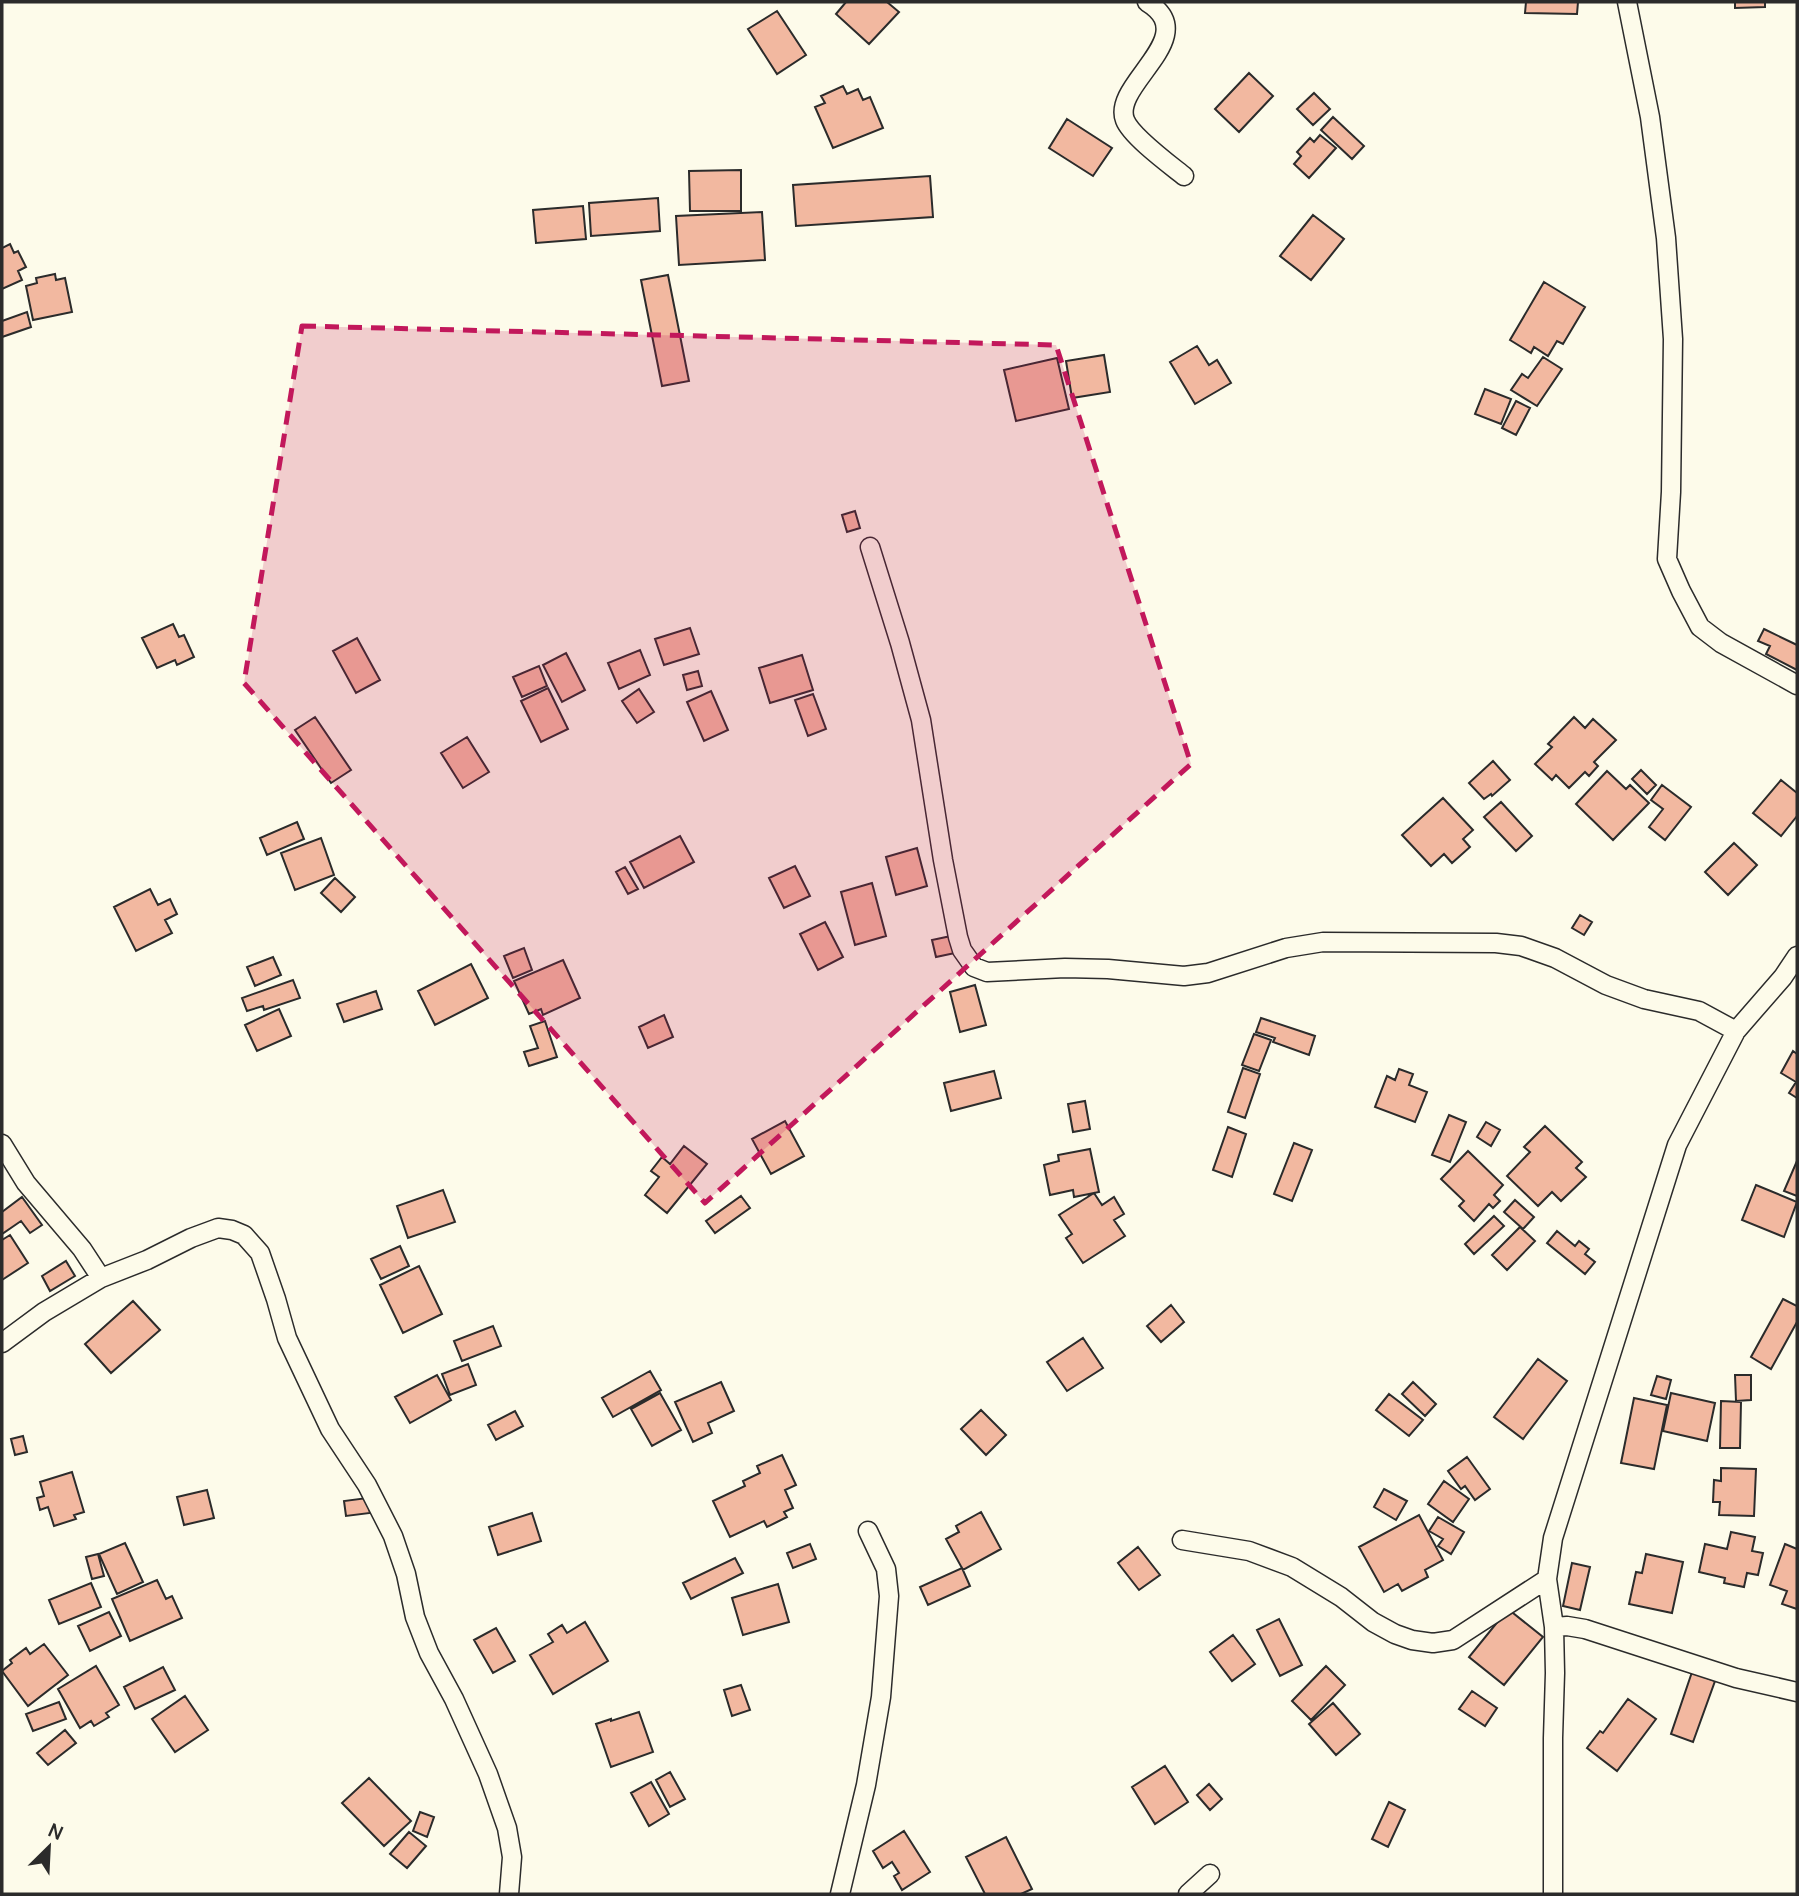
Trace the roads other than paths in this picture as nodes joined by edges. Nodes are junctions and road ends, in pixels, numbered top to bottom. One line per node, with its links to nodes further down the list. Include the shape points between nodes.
1 (1147, 2): 3 (street, via 1165,18 1166,33 1129,96 1123,117 1131,130)
2 (1627, 2): 5 (street, via 1650,117 1674,339 1667,559 1700,626 1721,643)
3 (1184, 176)
4 (870, 547): 7 (street, via 921,720 958,937 974,967 987,972 1065,968 1184,976 1323,942 1496,943 1555,958 1606,985 1699,1011)
5 (1797, 685)
6 (1797, 956): 7 (street)
7 (1736, 1031): 13 (street, via 1677,1145 1553,1538)
8 (2, 1144): 9 (street, via 26,1183)
9 (102, 1278): 10 (street); 17 (street, via 218,1228 243,1235 260,1253 287,1338 330,1429 393,1536 429,1653 488,1774 507,1828 512,1857)
10 (2, 1343)
11 (868, 1531): 18 (street, via 886,1569 889,1596 881,1697)
12 (1182, 1540): 13 (street, via 1249,1551 1292,1567 1395,1634 1433,1643 1453,1640)
13 (1547, 1579): 14 (street)
14 (1554, 1628): 15 (street, via 1585,1629 1736,1678); 20 (street)
15 (1797, 1692)
16 (1210, 1874): 19 (street)
17 (509, 1894)
18 (840, 1894)
19 (1188, 1894)
20 (1553, 1894)

